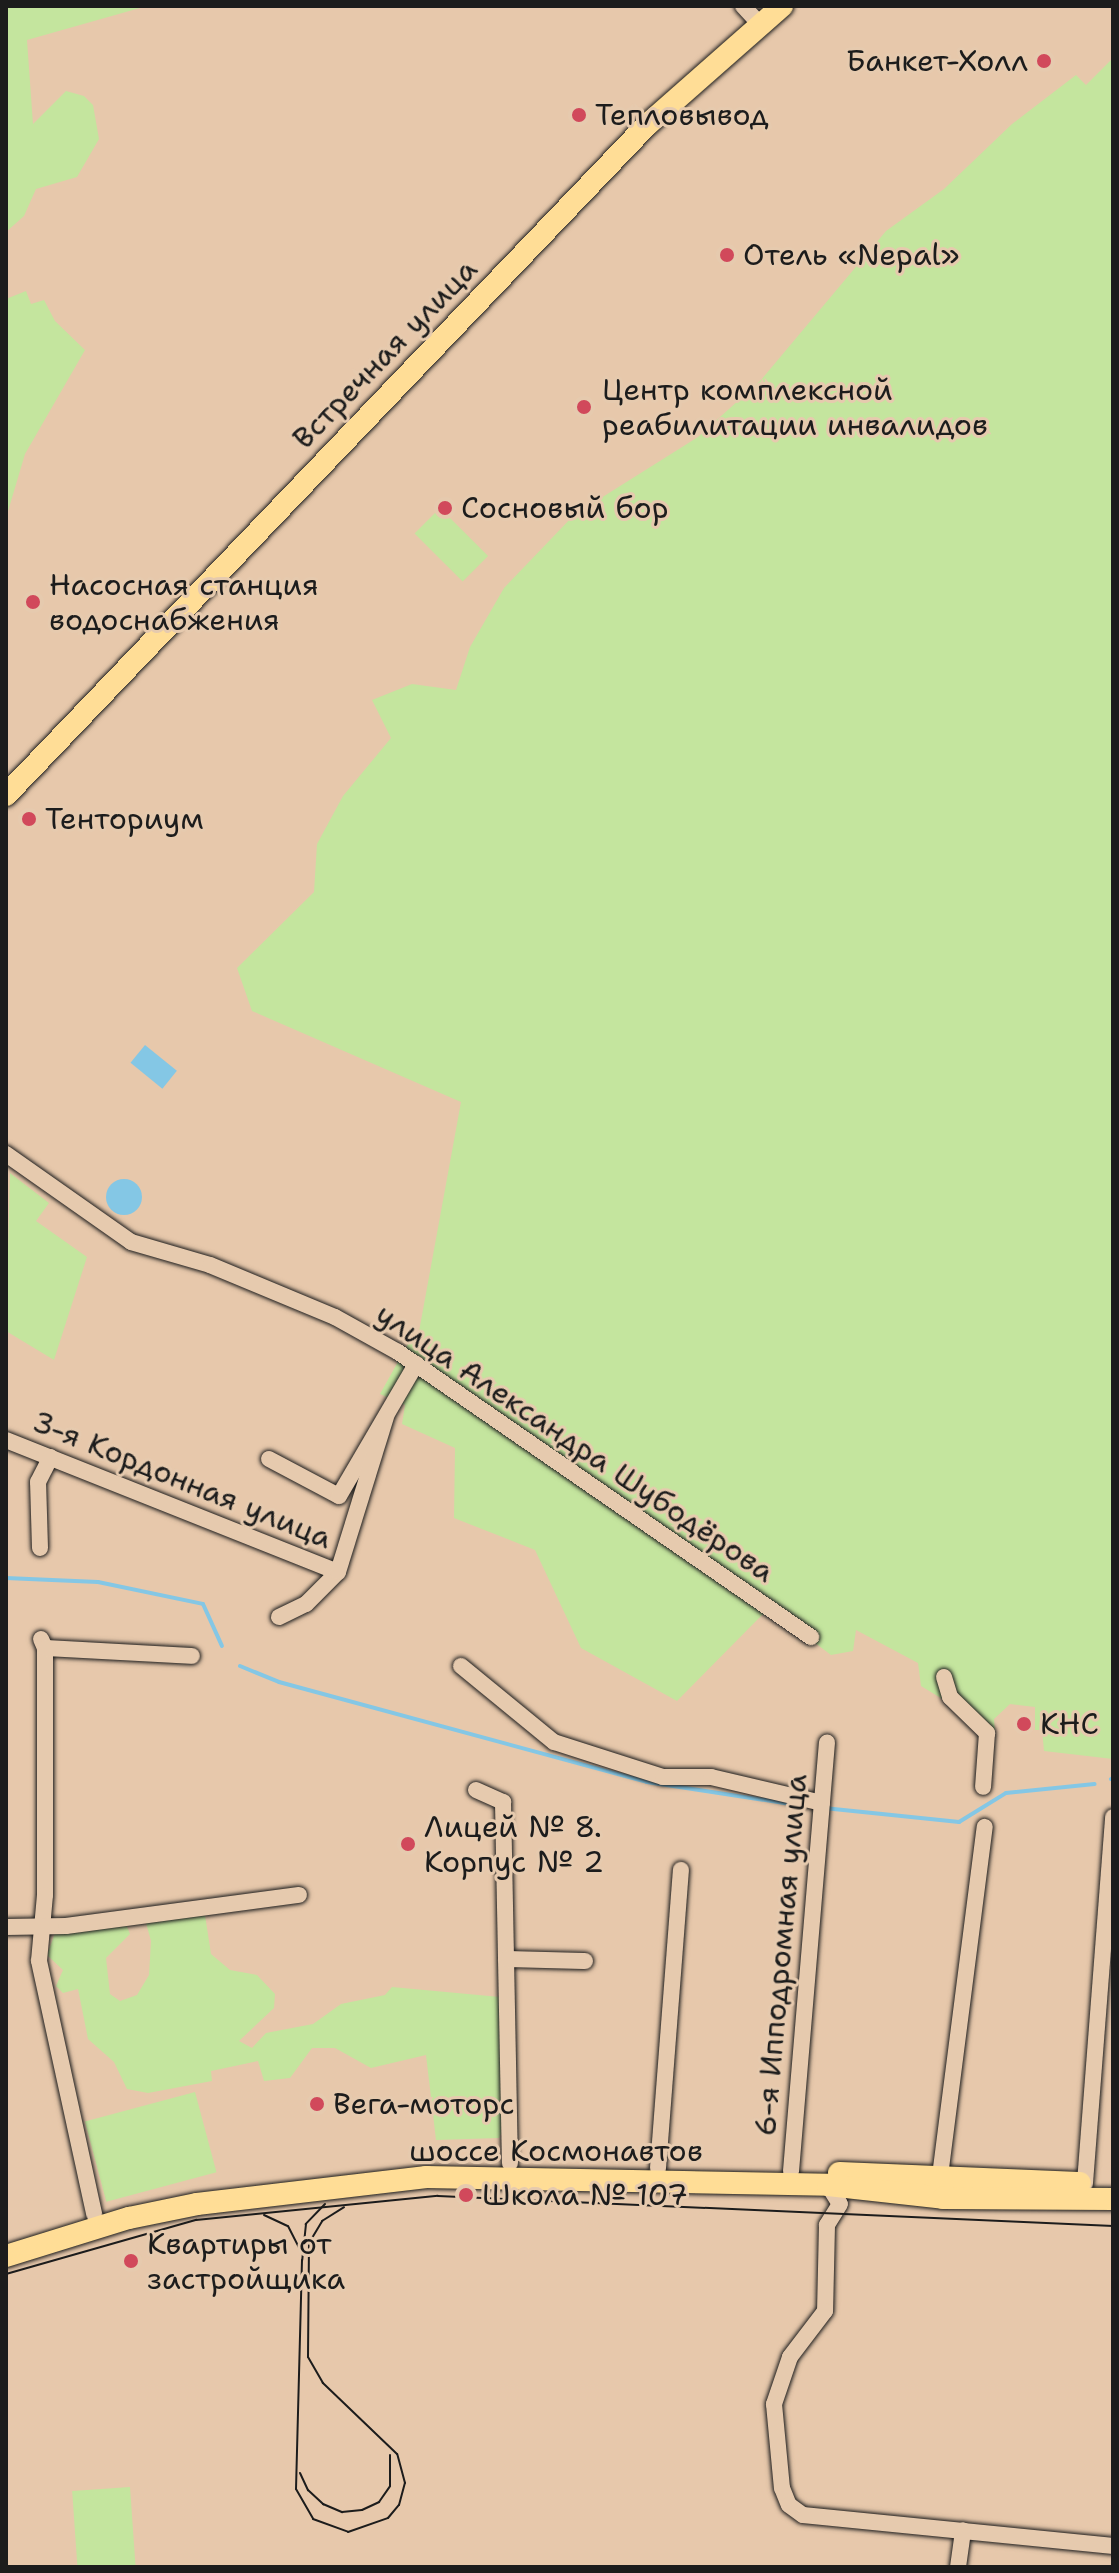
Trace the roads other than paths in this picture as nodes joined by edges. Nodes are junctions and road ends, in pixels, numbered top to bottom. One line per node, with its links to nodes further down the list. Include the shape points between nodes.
1 (743, 6): 3 (street)
2 (782, 6): 3 (main road, Встречная улица)
3 (759, 23): 4 (main road, Встречная улица, via 647,125)
4 (6, 795)
5 (6, 1154): 6 (street, улица Александра Шубодёрова, via 131,1242 210,1265 335,1317)
6 (416, 1364): 7 (street); 14 (street, улица Александра Шубодёрова)
7 (386, 1417): 10 (street, via 339,1496); 12 (street)
8 (6, 1440): 9 (street, 3-я Кордонная улица)
9 (51, 1457): 11 (street, via 38,1482); 12 (street, 3-я Кордонная улица)
10 (269, 1459)
11 (40, 1548)
12 (338, 1572): 13 (street, via 306,1604)
13 (279, 1617)
14 (811, 1637)
15 (192, 1656): 26 (street, via 43,1644)
16 (461, 1666): 21 (street, via 554,1742 663,1777 711,1777)
17 (944, 1677): 19 (street, via 952,1700 987,1733)
18 (827, 1743): 21 (street, 6-я Ипподромная улица)
19 (983, 1787)
20 (476, 1790): 28 (street, via 503,1802)
21 (823, 1795): 32 (street, 6-я Ипподромная улица)
22 (1113, 1817): 34 (street)
23 (985, 1827): 33 (street)
24 (681, 1870): 31 (street)
25 (299, 1895): 26 (street)
26 (41, 1926): 27 (street); 38 (street, via 39,1961 53,2040)
27 (6, 1927)
28 (506, 1959): 29 (street); 30 (street)
29 (585, 1961)
30 (510, 2163): 31 (main road, шоссе Космонавтов); 38 (main road, шоссе Космонавтов, via 291,2177 192,2191)
31 (658, 2168): 32 (main road, шоссе Космонавтов)
32 (791, 2171): 33 (main road, шоссе Космонавтов)
33 (940, 2176): 34 (main road, шоссе Космонавтов)
34 (1085, 2183): 36 (main road, шоссе Космонавтов)
35 (828, 2185): 37 (main road, шоссе Космонавтов, via 943,2198); 40 (main road, шоссе Космонавтов, via 501,2175 389,2180 197,2204 129,2218); 41 (street, via 840,2204 827,2225 825,2311 790,2357 774,2404 782,2488 789,2505 803,2515)
36 (1113, 2186)
37 (1113, 2199)
38 (94, 2214): 39 (main road, шоссе Космонавтов)
39 (6, 2244)
40 (6, 2256)
41 (963, 2530): 42 (street); 43 (street)
42 (1113, 2546)
43 (958, 2567)

